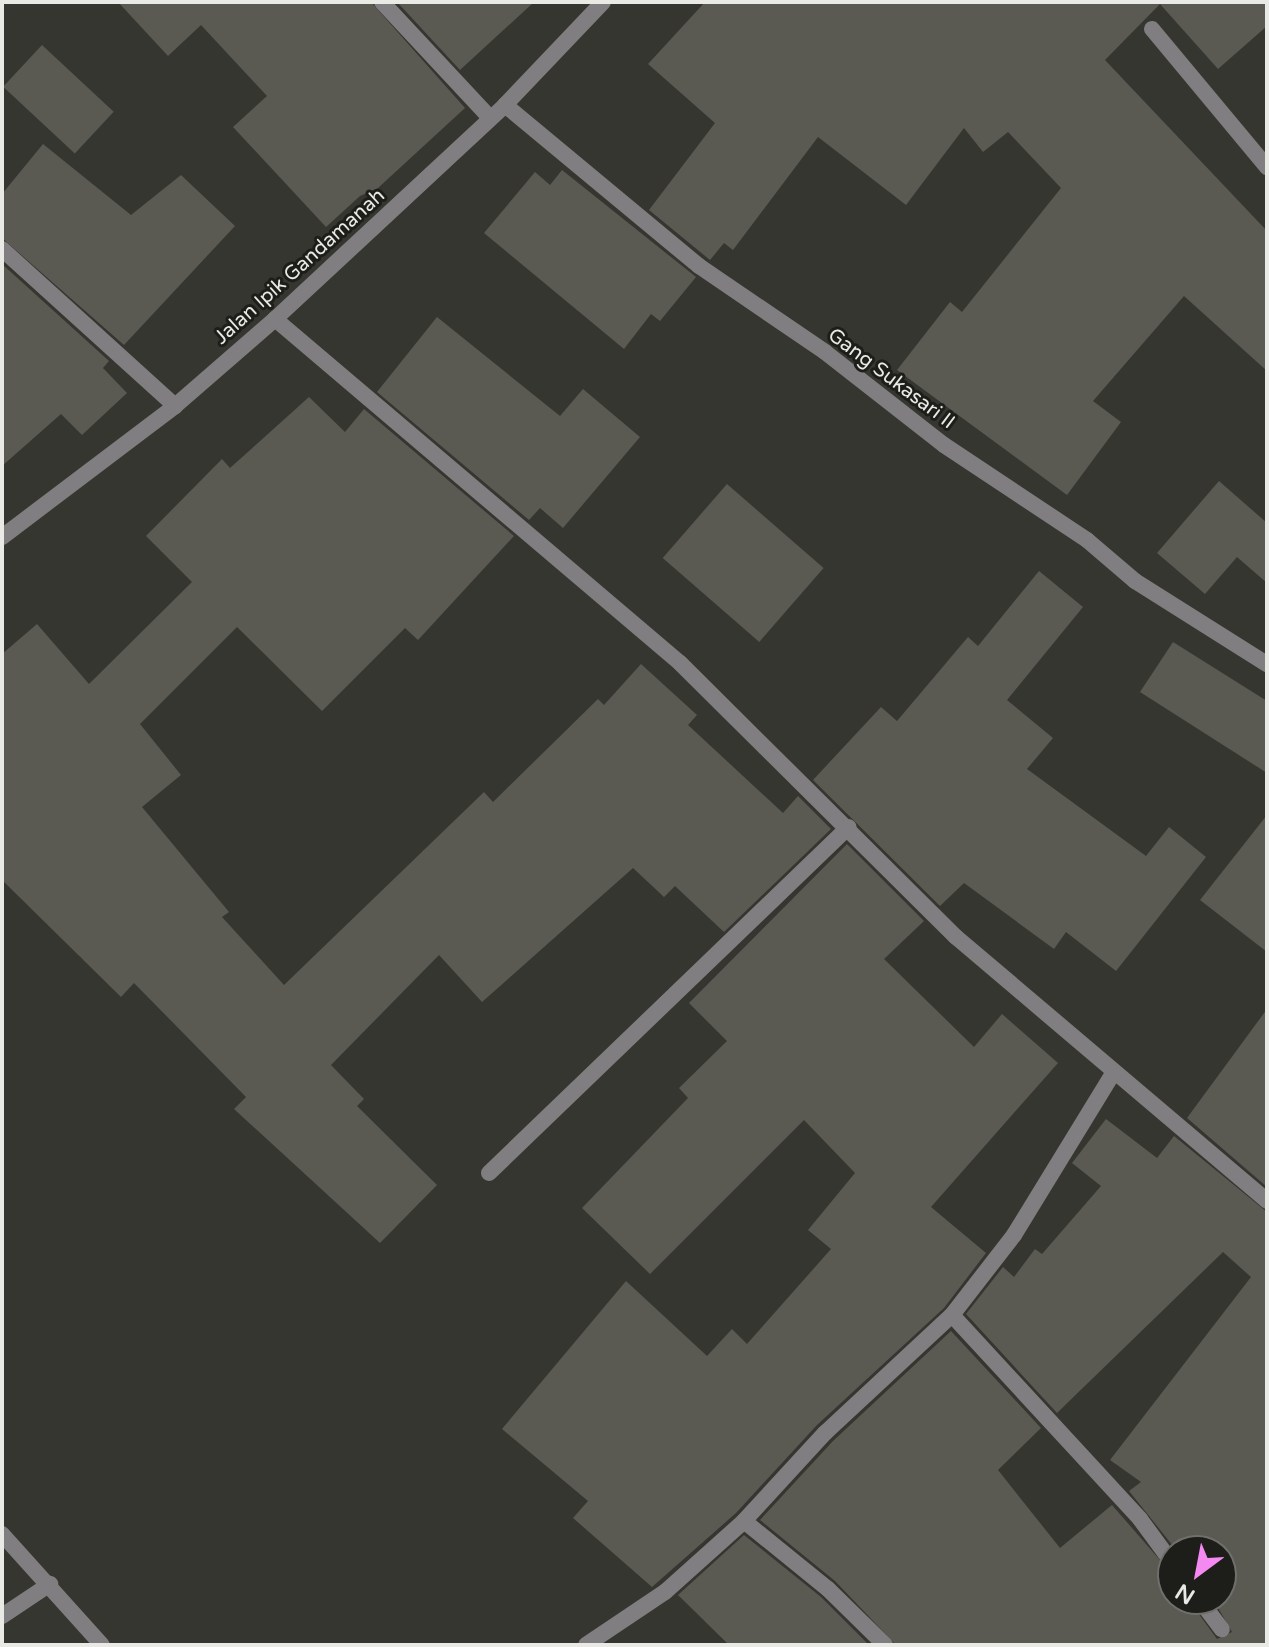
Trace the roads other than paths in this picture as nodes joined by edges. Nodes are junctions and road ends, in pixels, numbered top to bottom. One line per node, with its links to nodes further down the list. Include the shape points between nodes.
1 (382, 2): 5 (street)
2 (603, 2): 4 (street, Jalan Ipik Gandamanah)
3 (1152, 29): 6 (street)
4 (505, 105): 5 (street, Jalan Ipik Gandamanah); 11 (street, Gang Sukasari II, via 699,266 825,352 944,445 1087,540 1135,581)
5 (490, 118): 8 (street, Jalan Ipik Gandamanah)
6 (1267, 167)
7 (2, 249): 9 (street)
8 (275, 319): 9 (street, Jalan Ipik Gandamanah); 12 (street, via 680,663)
9 (175, 406): 10 (street, Jalan Ipik Gandamanah)
10 (2, 537)
11 (1267, 664)
12 (849, 827): 13 (street, via 956,937); 14 (street)
13 (1114, 1072): 15 (street); 16 (street, via 1014,1235)
14 (489, 1173)
15 (1267, 1201)
16 (952, 1315): 17 (street, via 825,1433); 19 (street)
17 (744, 1521): 25 (street, via 665,1592); 26 (street, via 828,1589)
18 (2, 1534): 20 (street)
19 (1157, 1542)
20 (50, 1584): 22 (street); 24 (street)
21 (1211, 1615): 23 (street)
22 (2, 1616)
23 (1222, 1629)
24 (102, 1645)
25 (586, 1645)
26 (885, 1645)

